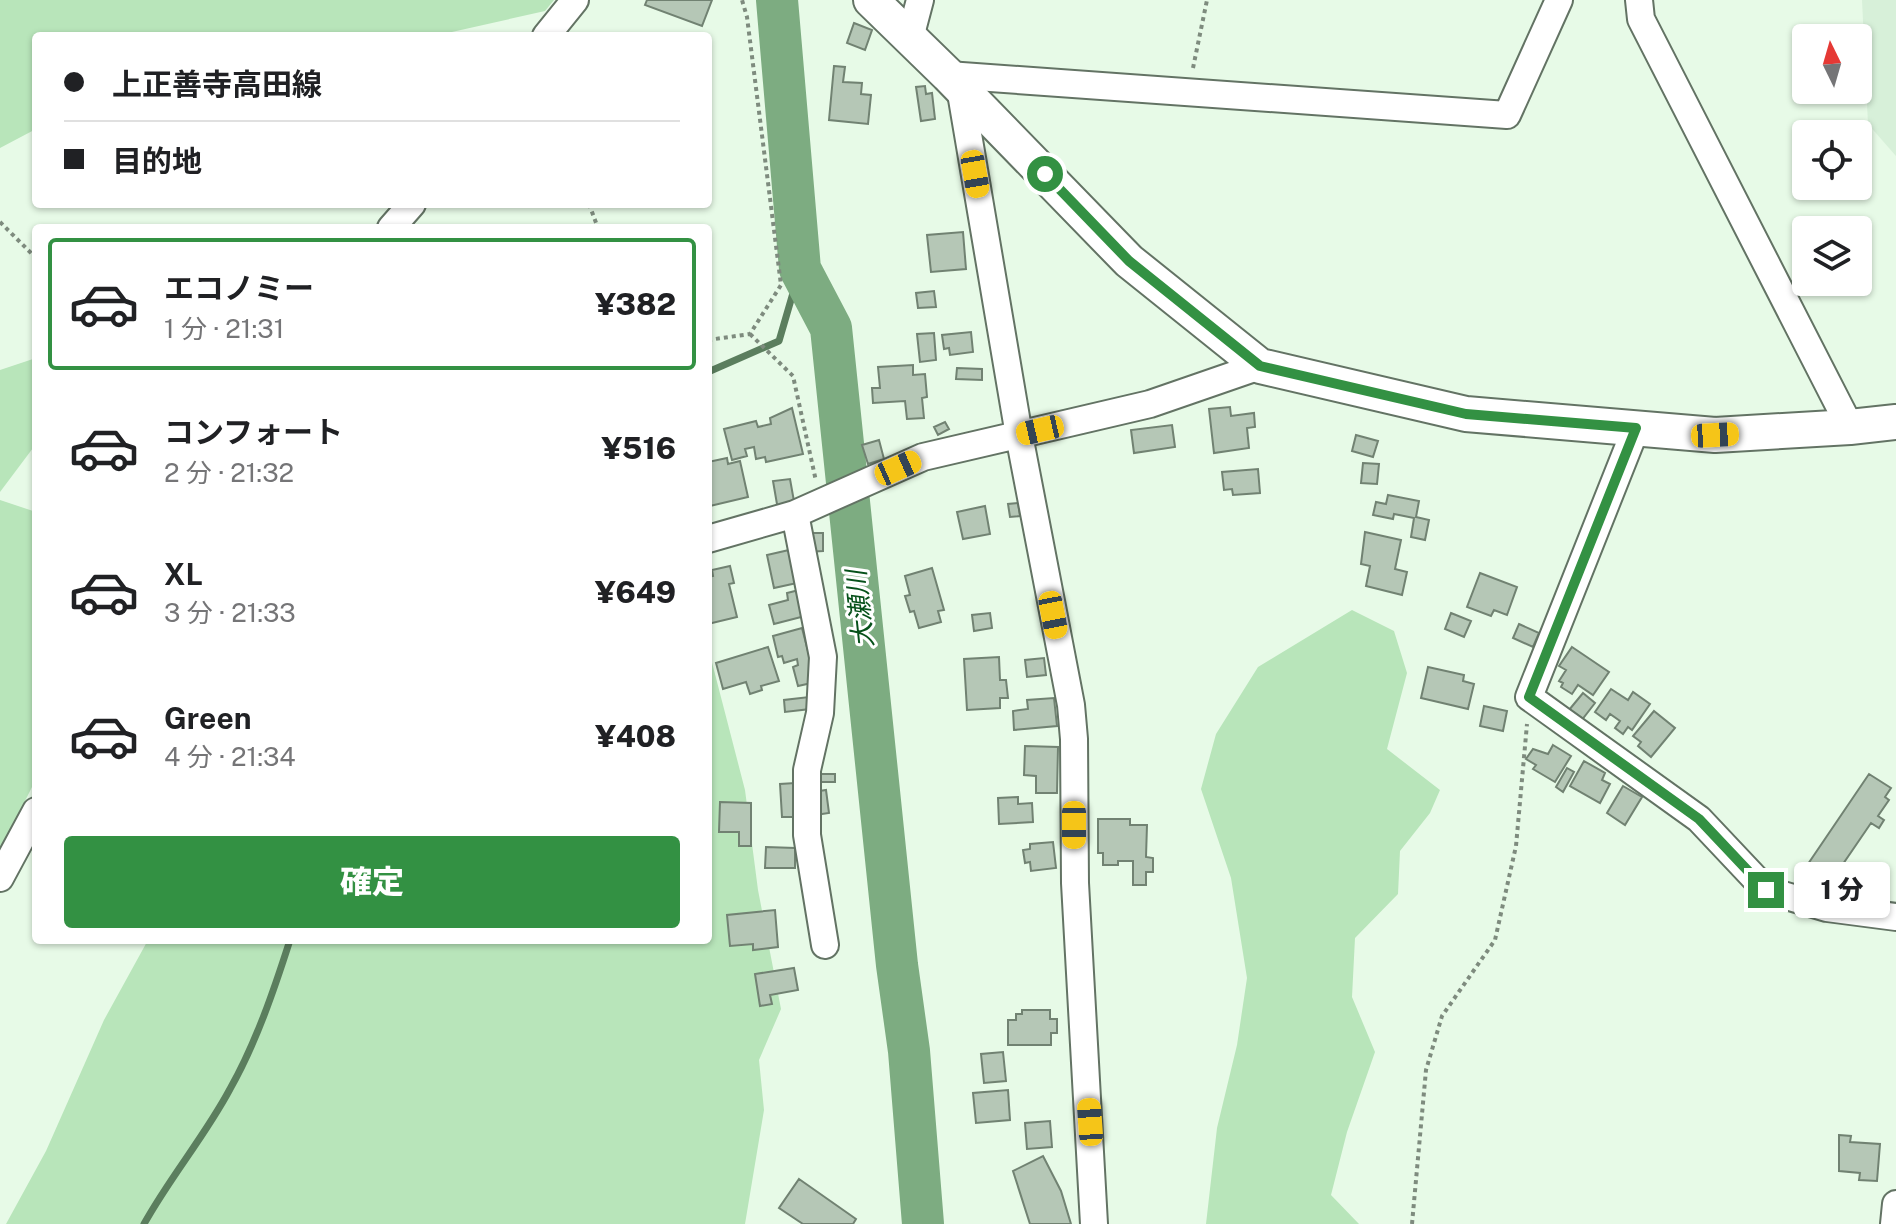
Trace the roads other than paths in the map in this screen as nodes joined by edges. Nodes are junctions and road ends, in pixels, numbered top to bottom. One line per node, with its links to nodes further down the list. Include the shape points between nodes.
1 (575, 0): 6 (street)
2 (871, 0): 7 (main road)
3 (920, 0): 7 (street)
4 (1559, 0): 8 (street, via 1507,115)
5 (1639, 0): 13 (street, via 1641,19)
6 (549, 32)
7 (910, 38): 8 (main road)
8 (954, 81): 11 (main road, via 1129,261); 15 (street)
9 (408, 208): 10 (street)
10 (394, 224)
11 (1260, 366): 14 (main road, via 1466,414); 15 (street, via 1150,404)
12 (1896, 422): 13 (main road)
13 (1850, 427): 14 (main road, via 1715,435)
14 (1636, 428): 20 (street, via 1529,697 1699,819 1766,890 1827,908)
15 (1019, 435): 16 (street, via 923,457); 23 (street, via 1071,705)
16 (795, 514): 17 (street); 21 (street, via 823,657 820,713 807,770 807,835)
17 (712, 538)
18 (32, 818): 19 (street)
19 (0, 878)
20 (1896, 917)
21 (825, 945)
22 (1896, 1204): 24 (street)
23 (1094, 1224)
24 (1894, 1224)

